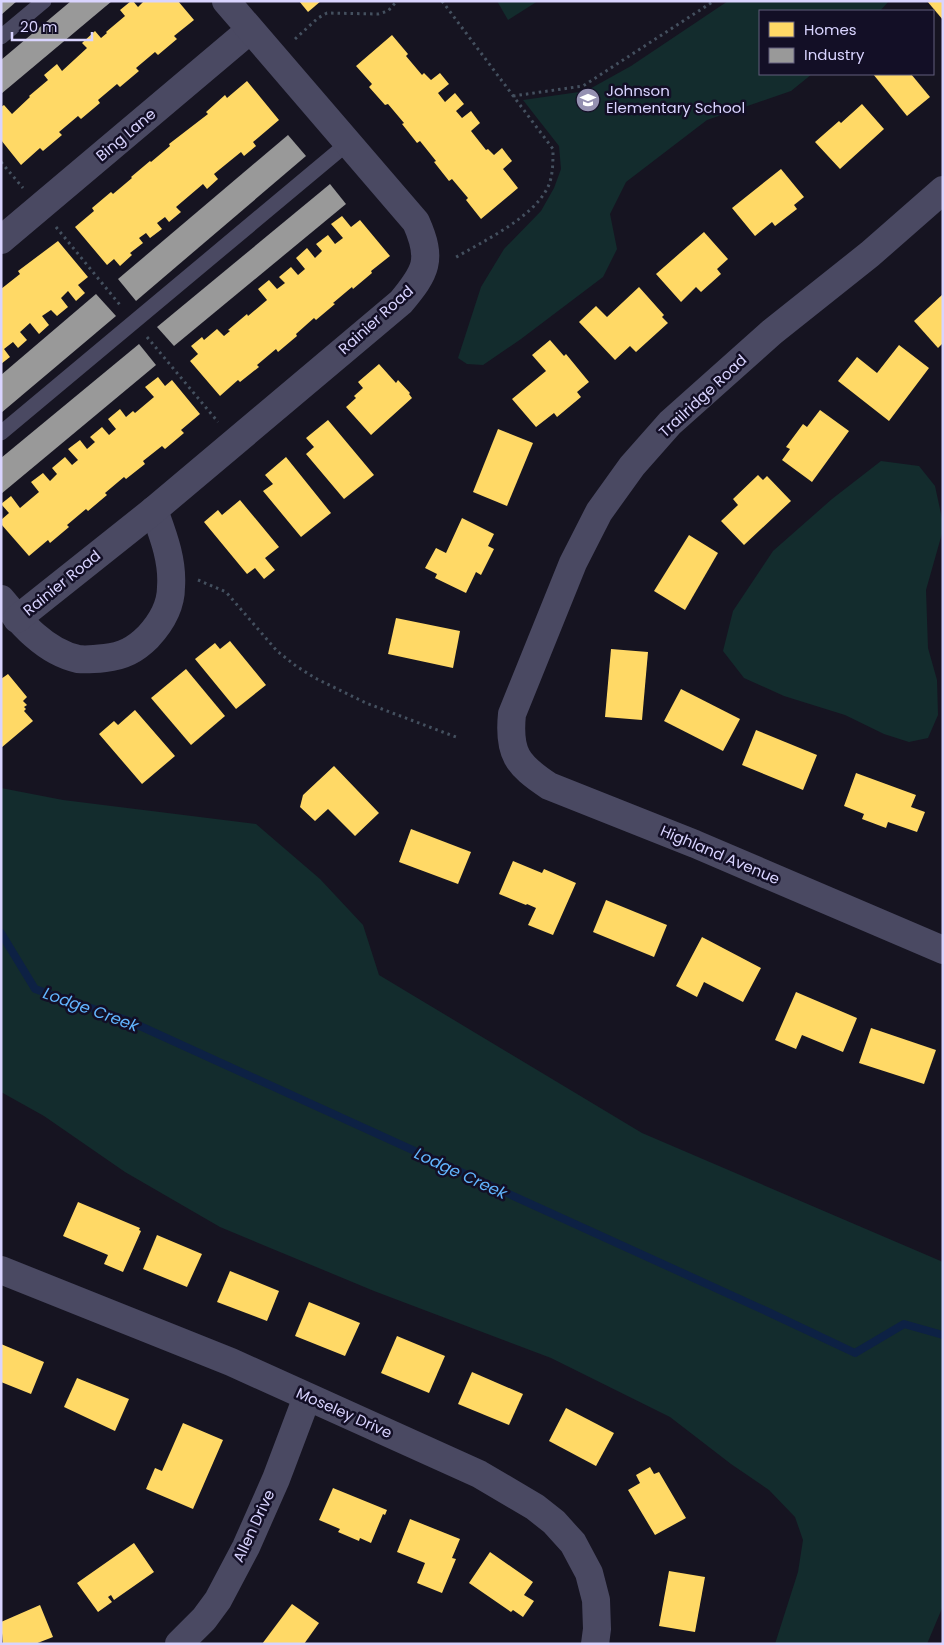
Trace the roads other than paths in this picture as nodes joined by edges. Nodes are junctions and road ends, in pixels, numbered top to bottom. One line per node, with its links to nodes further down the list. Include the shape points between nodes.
1 (44, 1): 4 (lane)
2 (226, 1): 3 (street, Rainier Road)
3 (250, 30): 5 (street, Rainier Road); 7 (street, Bing Lane)
4 (1, 36)
5 (348, 143): 8 (lane); 9 (street, Rainier Road, via 416,222 424,240 423,274 401,302)
6 (943, 190): 11 (street, Trailridge Road, via 870,254 772,332 677,416 632,466 600,512 573,563 512,714)
7 (1, 240)
8 (1, 432)
9 (154, 510): 10 (street, Rainier Road); 10 (street, Rainier Road, via 170,564 172,588 168,609 156,628 132,652 115,657 78,659 48,646)
10 (9, 609)
11 (511, 744): 12 (street, Highland Avenue, via 529,773 549,786 695,844)
12 (943, 950)
13 (1, 1270): 14 (street, Moseley Drive)
14 (308, 1396): 15 (street, Allen Drive, via 246,1547 218,1600); 16 (street, Moseley Drive, via 479,1474 554,1522 573,1543 589,1573 596,1600)
15 (180, 1644)
16 (594, 1644)

